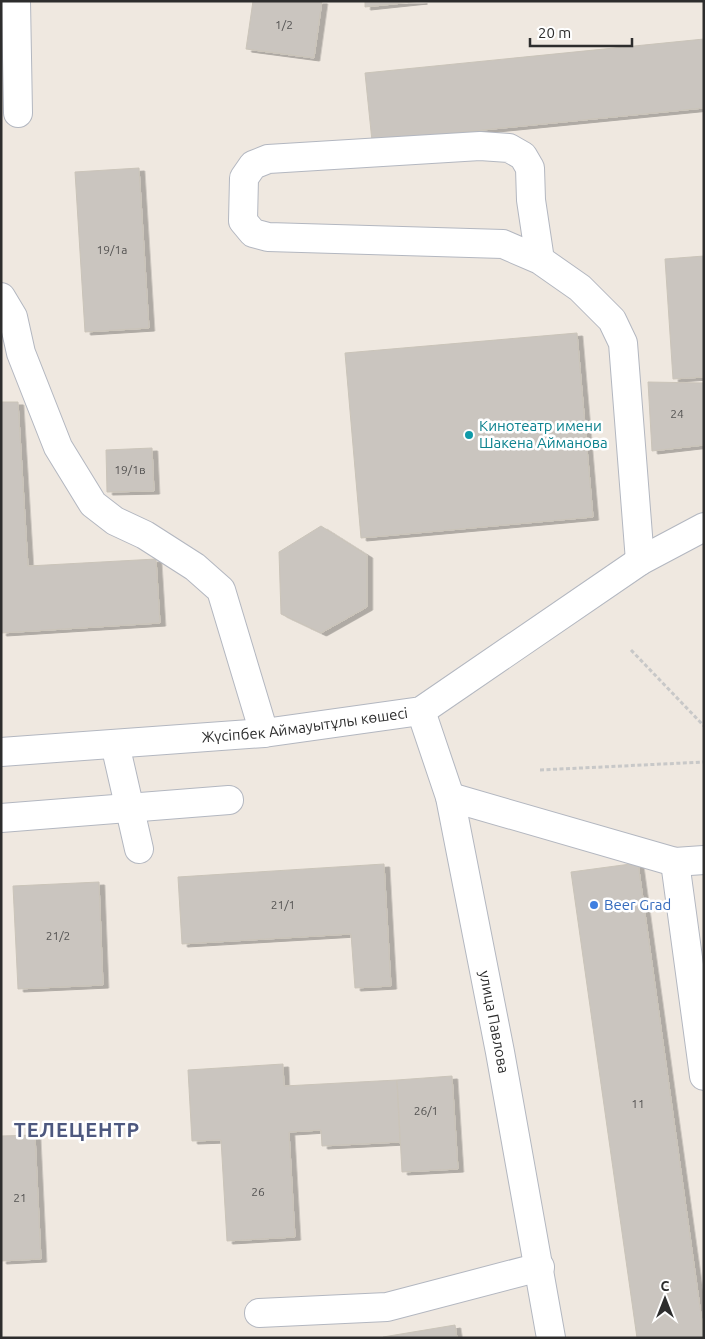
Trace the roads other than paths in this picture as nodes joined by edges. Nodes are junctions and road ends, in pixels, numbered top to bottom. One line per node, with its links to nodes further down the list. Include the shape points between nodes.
1 (16, 1): 2 (street)
2 (18, 113)
3 (540, 260): 3 (street, via 503,244 268,237 252,233 243,221 244,178 253,165 268,159 480,146 508,148 523,156 530,168); 6 (street, via 580,288 612,320 623,343)
4 (1, 297): 8 (street, via 13,318 22,353 58,447 93,504 115,521 195,567 221,590)
5 (704, 527): 6 (street, Жүсіпбек Аймауытұлы көшесі)
6 (640, 561): 7 (street, Жүсіпбек Аймауытұлы көшесі)
7 (421, 711): 8 (street, Жүсіпбек Аймауытұлы көшесі); 11 (street, улица Павлова)
8 (264, 733): 9 (street, Жүсіпбек Аймауытұлы көшесі)
9 (115, 744): 10 (street, Жүсіпбек Аймауытұлы көшесі); 13 (street)
10 (1, 752)
11 (450, 797): 17 (street); 19 (street, улица Павлова)
12 (229, 800): 13 (street)
13 (129, 808): 14 (street); 15 (street)
14 (1, 818)
15 (139, 849)
16 (704, 860): 17 (street)
17 (675, 862): 18 (street)
18 (704, 1076)
19 (540, 1267): 20 (street, via 387,1307); 21 (street, улица Павлова)
20 (258, 1313)
21 (551, 1338)

